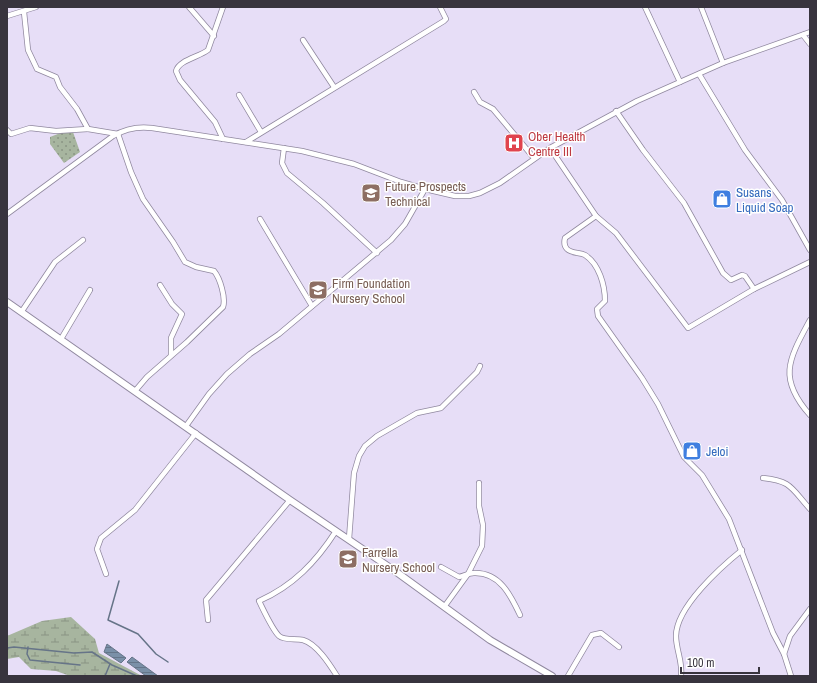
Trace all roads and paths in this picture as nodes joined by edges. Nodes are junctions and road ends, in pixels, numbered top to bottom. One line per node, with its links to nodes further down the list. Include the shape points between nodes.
1 (36, 7): 7 (street)
2 (189, 7): 11 (street)
3 (223, 7): 11 (street)
4 (440, 7): 17 (street, via 446,19 444,21)
5 (645, 7): 16 (street)
6 (701, 7): 14 (street)
7 (24, 12): 8 (street); 21 (street, via 28,50 32,62 37,69 56,77)
8 (7, 16)
9 (810, 32): 10 (street)
10 (803, 35): 13 (street); 14 (street)
11 (214, 36): 25 (street, via 208,50 182,63 176,71 180,80 215,122)
12 (303, 40): 17 (street)
13 (810, 44)
14 (723, 64): 15 (street)
15 (699, 74): 16 (street); 35 (street, via 745,150 782,200)
16 (680, 82): 20 (street)
17 (334, 87): 23 (street)
18 (474, 92): 29 (street, via 480,102 493,108)
19 (239, 95): 23 (street)
20 (616, 111): 28 (street); 39 (street, via 684,203 723,273 730,280 746,276)
21 (88, 129): 22 (street, via 56,131 30,128 11,134); 24 (street)
22 (7, 130)
23 (261, 132): 26 (street)
24 (118, 134): 25 (street, via 131,128 146,127); 31 (street); 46 (street, via 131,172 146,204 174,242 185,262 216,273 224,298 223,307)
25 (223, 139): 26 (street)
26 (246, 142): 27 (street)
27 (284, 148): 30 (street, via 337,159); 36 (street, via 282,163 287,173)
28 (550, 148): 29 (street); 32 (street)
29 (534, 158): 30 (street, via 500,183 475,195 455,196)
30 (425, 189): 36 (street, via 405,224)
31 (7, 214)
32 (596, 216): 39 (street, via 616,233 688,328); 58 (street, via 565,238 565,247 569,251 586,255 601,278 605,301 597,309 598,316 658,404 684,457 702,475 717,498)
33 (260, 219): 42 (street)
34 (83, 240): 43 (street, via 55,262)
35 (809, 246)
36 (377, 253): 42 (street)
37 (810, 262): 39 (street)
38 (160, 284): 46 (street, via 172,304 182,314 171,338)
39 (754, 289)
40 (90, 290): 45 (street)
41 (7, 302): 43 (street)
42 (312, 306): 50 (street, via 227,374)
43 (22, 312): 45 (street)
44 (810, 320): 49 (street, via 793,355 788,375 796,396)
45 (61, 339): 48 (street)
46 (171, 355): 48 (street)
47 (480, 366): 57 (street, via 441,408 417,413 377,436 366,446 359,456 354,473)
48 (135, 391): 50 (street)
49 (810, 415)
50 (186, 426): 51 (street)
51 (196, 433): 54 (street); 60 (street, via 135,510 101,538 98,549)
52 (763, 478): 55 (street, via 778,479 787,483)
53 (479, 483): 61 (street, via 484,539)
54 (290, 500): 56 (street); 65 (street, via 206,600)
55 (810, 509)
56 (336, 531): 57 (street); 68 (street, via 304,571 283,589 259,601 278,635 284,639 299,639 309,643)
57 (349, 539): 62 (street)
58 (742, 550): 67 (street, via 770,625); 71 (street, via 706,582 681,619 676,635)
59 (441, 567): 61 (street, via 459,577)
60 (106, 574)
61 (468, 574): 62 (street); 64 (street, via 484,574 502,583)
62 (444, 607): 69 (street, via 501,647)
63 (810, 609): 67 (street, via 790,636)
64 (520, 615)
65 (208, 620)
66 (619, 647): 70 (street, via 601,633 592,635)
67 (784, 654): 72 (street)
68 (337, 676)
69 (552, 676)
70 (568, 676)
71 (681, 676)
72 (791, 676)

